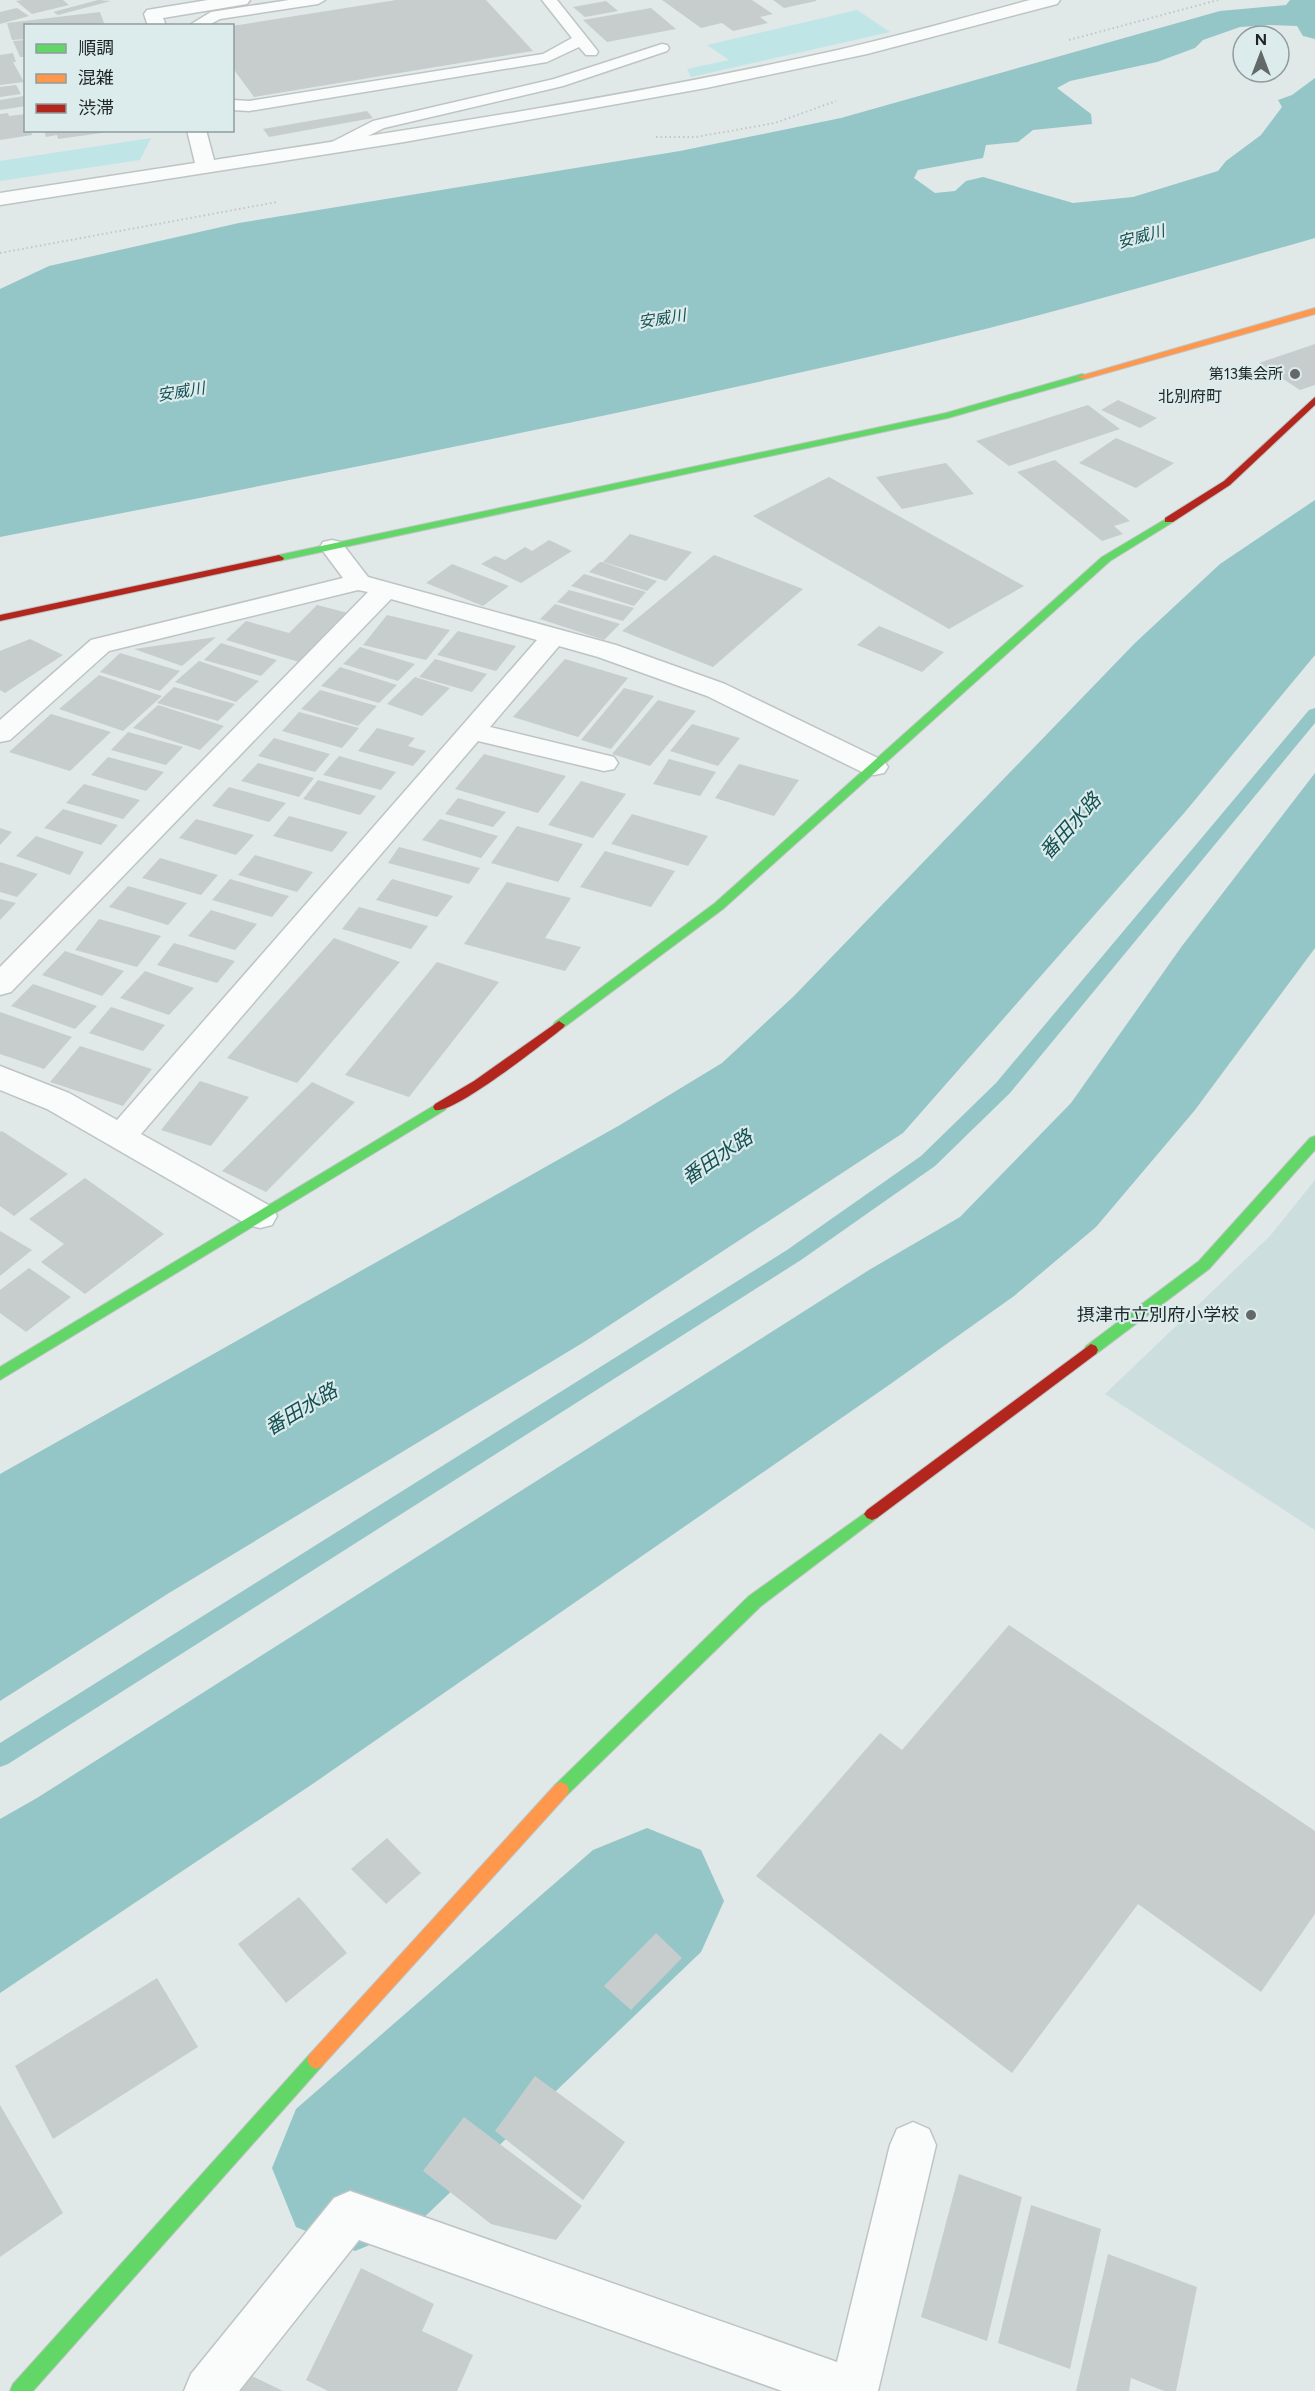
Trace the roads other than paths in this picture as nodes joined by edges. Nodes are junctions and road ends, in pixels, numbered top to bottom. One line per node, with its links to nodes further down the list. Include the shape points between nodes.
1 (241, 0): 5 (street)
2 (318, 0): 6 (lane, via 216,15)
3 (549, 0): 7 (lane)
4 (1051, 0): 12 (street, via 808,61 572,107)
5 (152, 13)
6 (199, 24)
7 (580, 40): 9 (lane); 10 (lane, via 547,58 249,106)
8 (662, 48): 9 (lane)
9 (604, 66): 12 (lane, via 558,83 379,124)
10 (234, 105)
11 (197, 134): 13 (street)
12 (336, 146): 13 (street)
13 (206, 168): 14 (street)
14 (0, 199)
15 (1315, 311): 17 (street, via 948,415)
16 (1315, 400): 25 (street, via 1227,483 1106,559)
17 (332, 547): 18 (street); 20 (street)
18 (359, 582): 19 (street); 23 (street, via 100,645)
19 (385, 590): 21 (street); 26 (street)
20 (0, 618)
21 (554, 636): 22 (street); 25 (street, via 716,690)
22 (471, 731): 24 (street); 28 (street)
23 (0, 734)
24 (604, 763)
25 (874, 767): 30 (street, via 719,906 478,1084)
26 (0, 985)
27 (0, 1077): 28 (street, via 58,1101)
28 (120, 1137): 30 (street)
29 (1315, 1141): 33 (street, via 1204,1265 755,1601 541,1809)
30 (260, 1216): 31 (street)
31 (0, 1374)
32 (913, 2145): 35 (street)
33 (20, 2391)
34 (208, 2391): 35 (street, via 350,2214)
35 (852, 2391)

